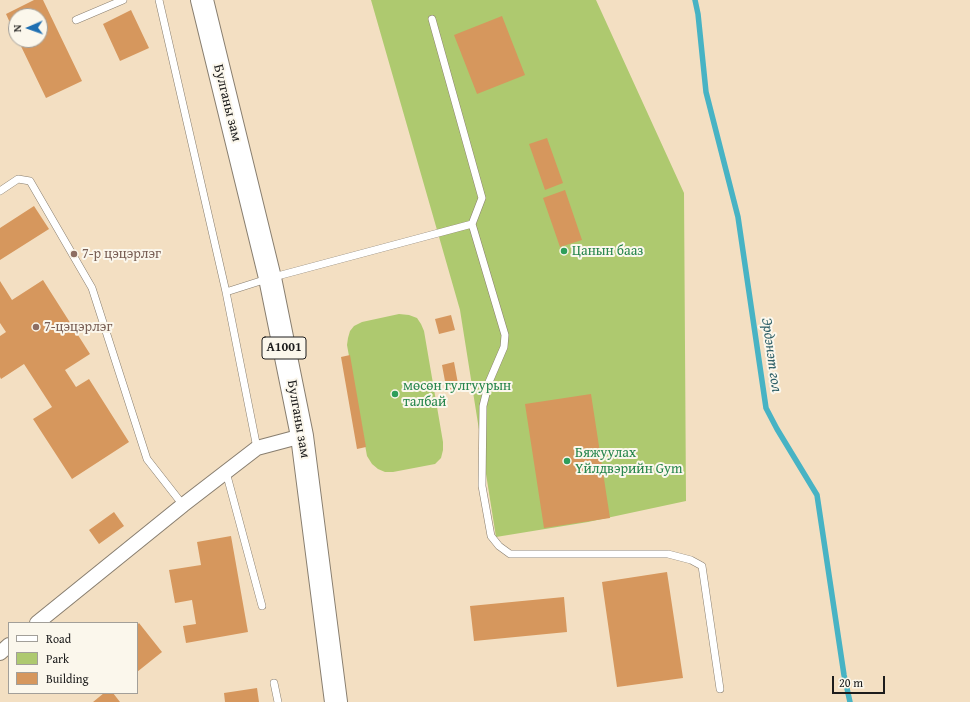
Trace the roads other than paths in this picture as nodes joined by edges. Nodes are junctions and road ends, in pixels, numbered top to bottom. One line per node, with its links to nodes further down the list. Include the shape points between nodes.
1 (122, 0): 5 (lane)
2 (159, 0): 9 (lane)
3 (202, 0): 8 (highway, Булганы зам / A1001)
4 (432, 19): 7 (lane, via 482,198)
5 (76, 20)
6 (0, 190): 13 (lane, via 18,179 30,181 92,288 147,459)
7 (472, 224): 8 (lane); 19 (lane, via 505,335 504,347 489,382 483,406 482,486 491,536 510,554 668,554 702,566)
8 (270, 278): 9 (lane); 10 (highway, Булганы зам / A1001)
9 (226, 292): 11 (lane)
10 (302, 436): 11 (street); 21 (highway, Булганы зам / A1001)
11 (257, 448): 12 (street)
12 (226, 472): 13 (street); 14 (lane)
13 (183, 505): 15 (street)
14 (262, 606)
15 (37, 622)
16 (8, 646): 17 (street)
17 (0, 652)
18 (274, 683): 20 (lane)
19 (720, 688)
20 (278, 702)
21 (336, 702)

